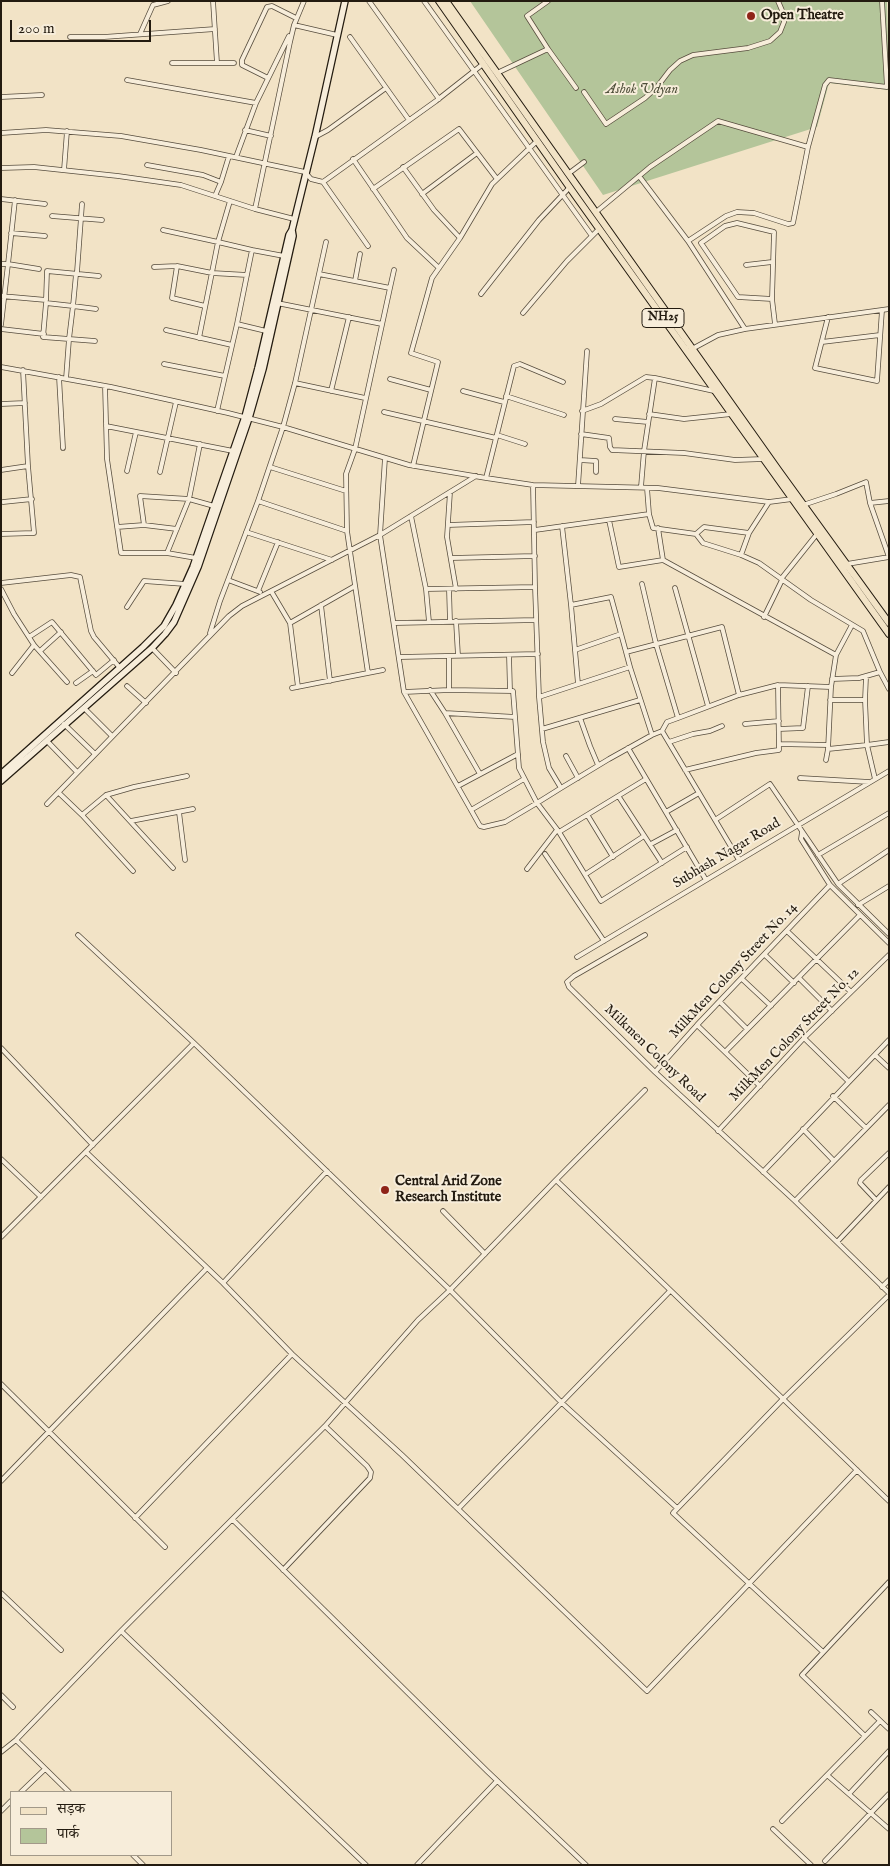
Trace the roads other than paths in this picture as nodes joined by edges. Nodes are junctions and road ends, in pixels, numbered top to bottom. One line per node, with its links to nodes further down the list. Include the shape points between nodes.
1 (168, 1): 16 (street, via 153,4)
2 (213, 1): 14 (street)
3 (304, 1): 12 (street)
4 (345, 1): 17 (main road)
5 (369, 1): 34 (street)
6 (424, 1): 25 (street)
7 (439, 1): 24 (main road, NH25)
8 (446, 1): 26 (main road, NH25)
9 (548, 1): 20 (street, via 527,16)
10 (778, 1): 31 (street, via 784,22 780,32 770,41 748,48 693,55 670,70 646,98 606,124)
11 (882, 1): 43 (street, via 887,87 828,80)
12 (296, 18): 13 (street); 27 (street, via 272,6 267,7 246,51 242,65)
13 (294, 25): 15 (street); 17 (street)
14 (215, 29): 16 (street); 23 (street)
15 (292, 32): 27 (street); 40 (street)
16 (140, 34): 18 (street)
17 (337, 35): 41 (main road)
18 (70, 37)
19 (350, 37): 29 (street)
20 (548, 49): 26 (street); 30 (street)
21 (234, 62): 23 (street)
22 (172, 63): 23 (street)
23 (217, 63)
24 (483, 64): 25 (street); 42 (main road, NH25)
25 (474, 71): 34 (street); 44 (street)
26 (497, 73): 56 (main road, NH25)
27 (268, 78): 35 (street)
28 (127, 80): 35 (street)
29 (386, 88): 36 (street); 41 (street)
30 (576, 88)
31 (584, 92)
32 (42, 96): 33 (street)
33 (1, 97)
34 (439, 99): 36 (street)
35 (256, 103): 37 (street)
36 (410, 120): 48 (street)
37 (245, 130): 40 (street); 47 (street)
38 (67, 131): 39 (street); 46 (street, via 121,136); 54 (street)
39 (1, 133)
40 (271, 136): 50 (street)
41 (314, 137): 55 (main road)
42 (537, 141): 44 (street); 61 (main road, NH25)
43 (808, 147): 57 (street, via 718,121); 84 (street, via 793,222 788,224 754,213 737,212)
44 (530, 149): 58 (street); 64 (street)
45 (477, 153): 52 (street, via 461,130 456,129); 58 (street); 63 (street)
46 (229, 156): 47 (street); 59 (street)
47 (236, 157): 50 (street)
48 (353, 159): 60 (street); 62 (street)
49 (584, 162): 56 (street)
50 (265, 164): 55 (street); 71 (street)
51 (147, 165): 59 (street)
52 (403, 167): 62 (street); 63 (street)
53 (1, 168): 54 (street)
54 (64, 170): 65 (street, via 180,185)
55 (305, 172): 60 (street, via 311,179); 76 (main road)
56 (568, 174): 72 (main road, NH25)
57 (639, 176): 72 (street); 84 (street)
58 (497, 179): 83 (street)
59 (222, 182): 65 (street)
60 (323, 182): 87 (street)
61 (570, 188): 64 (street); 77 (main road, NH25)
62 (373, 189): 98 (street, via 407,238)
63 (422, 194): 83 (street)
64 (562, 195): 82 (street); 107 (street)
65 (215, 196): 68 (street)
66 (1, 199): 67 (street)
67 (15, 200): 69 (street); 80 (street)
68 (230, 201): 71 (street); 85 (street)
69 (45, 204)
70 (82, 204): 74 (street)
71 (255, 210): 76 (street)
72 (596, 212): 136 (main road, NH25)
73 (52, 216): 74 (street)
74 (81, 218): 75 (street); 101 (street)
75 (102, 220)
76 (294, 220): 78 (main road)
77 (599, 228): 82 (street); 136 (main road, NH25)
78 (292, 229): 90 (main road); 111 (main road)
79 (163, 230): 85 (street)
80 (11, 233): 81 (street); 93 (street)
81 (45, 236)
82 (592, 236): 118 (street)
83 (460, 238): 98 (street)
84 (688, 241): 125 (street)
85 (218, 242): 88 (street); 100 (street)
86 (326, 242): 103 (street)
87 (368, 246)
88 (252, 250): 90 (street); 102 (street)
89 (360, 254): 105 (street)
90 (284, 256): 128 (main road)
91 (772, 262): 94 (street); 109 (street); 109 (street, via 774,232 737,223 725,226 701,242 738,297)
92 (1, 264): 93 (street)
93 (8, 264): 97 (street); 108 (street)
94 (746, 265)
95 (154, 266): 96 (street)
96 (176, 266): 100 (street); 113 (street, via 172,298)
97 (39, 268)
98 (439, 268): 149 (street, via 429,286 411,353 438,362)
99 (394, 270): 106 (street)
100 (212, 273): 102 (street); 113 (street)
101 (76, 274): 104 (street); 110 (street, via 47,271); 112 (street)
102 (247, 274): 122 (street)
103 (319, 274): 105 (street); 116 (street)
104 (99, 276)
105 (355, 281): 106 (street)
106 (390, 288): 123 (street)
107 (481, 294)
108 (3, 296): 110 (street); 121 (street)
109 (772, 299): 124 (street)
110 (46, 302): 112 (street); 129 (street)
111 (277, 303): 116 (street); 165 (main road, via 263,369)
112 (73, 306): 114 (street); 132 (street)
113 (205, 306): 131 (street)
114 (96, 309)
115 (889, 309): 117 (street)
116 (310, 310): 119 (street); 147 (street)
117 (882, 310): 120 (street); 130 (street)
118 (523, 313)
119 (349, 317): 123 (street); 150 (street)
120 (828, 317): 124 (street); 134 (street)
121 (1, 324)
122 (237, 324): 128 (street); 135 (street)
123 (382, 324): 154 (street)
124 (775, 324): 125 (street)
125 (745, 328): 136 (street, via 718,335)
126 (1, 329): 129 (street)
127 (166, 330): 131 (street)
128 (266, 332): 165 (main road)
129 (44, 334): 132 (street, via 43,337)
130 (880, 335): 134 (street); 134 (street, via 877,381 815,368)
131 (199, 338): 135 (street)
132 (69, 339): 133 (street); 144 (street)
133 (95, 342)
134 (822, 342)
135 (232, 345): 141 (street)
136 (690, 351): 152 (main road, NH25); 199 (main road, NH25)
137 (587, 352): 160 (street)
138 (164, 364): 141 (street)
139 (1, 367): 140 (street)
140 (22, 370): 142 (street); 157 (street)
141 (225, 376): 159 (street)
142 (59, 377): 144 (street); 177 (street)
143 (655, 378): 152 (street); 160 (street, via 646,378); 162 (street)
144 (66, 379): 148 (street)
145 (390, 379): 149 (street)
146 (563, 382): 153 (street, via 517,364)
147 (294, 383): 150 (street); 170 (street)
148 (105, 386): 155 (street); 169 (street)
149 (431, 390): 167 (street)
150 (331, 391): 154 (street)
151 (463, 391): 156 (street)
152 (715, 391): 163 (main road, NH25)
153 (506, 396): 156 (street); 164 (street)
154 (365, 398): 178 (street)
155 (176, 402): 159 (street); 174 (street)
156 (504, 402): 173 (street)
157 (25, 403): 158 (street); 184 (street)
158 (1, 404)
159 (217, 411): 165 (street)
160 (582, 411): 172 (street)
161 (384, 412): 167 (street)
162 (649, 414): 163 (street, via 684,419); 168 (street)
163 (732, 414): 183 (main road, NH25)
164 (564, 415)
165 (247, 418): 170 (street); 179 (main road); 273 (main road, via 183,604 170,628)
166 (615, 419): 168 (street)
167 (424, 421): 173 (street); 185 (street)
168 (648, 422): 180 (street)
169 (106, 426): 171 (street); 216 (street, via 107,459)
170 (282, 426): 178 (street); 186 (street)
171 (136, 432): 174 (street); 188 (street)
172 (581, 434): 180 (street, via 610,438 612,450); 182 (street)
173 (496, 436): 176 (street); 192 (street)
174 (168, 438): 175 (street); 189 (street)
175 (200, 444): 179 (street); 201 (street)
176 (525, 444)
177 (63, 448)
178 (355, 449): 181 (street); 197 (street, via 346,474)
179 (233, 451): 207 (main road)
180 (644, 451): 183 (street); 195 (street)
181 (385, 458): 185 (street); 226 (street)
182 (580, 460): 190 (street, via 596,461); 194 (street)
183 (765, 460): 199 (main road, NH25)
184 (28, 466): 187 (street); 200 (street)
185 (413, 466): 191 (street)
186 (270, 467): 197 (street); 202 (street)
187 (1, 470)
188 (127, 471)
189 (160, 472)
190 (596, 472)
191 (476, 476): 192 (street); 198 (street)
192 (486, 478): 193 (street)
193 (533, 485): 194 (street); 212 (street)
194 (578, 486): 195 (street)
195 (641, 487): 196 (street)
196 (647, 488): 205 (street); 209 (street)
197 (346, 491): 220 (street)
198 (450, 492): 210 (street); 214 (street)
199 (796, 498): 205 (street); 208 (main road, NH25)
200 (32, 499): 204 (street); 224 (street, via 34,533)
201 (190, 499): 207 (street); 213 (street, via 140,496); 218 (street)
202 (258, 501): 220 (street); 221 (street)
203 (889, 501): 206 (street)
204 (3, 502)
205 (769, 502): 222 (street)
206 (870, 503): 208 (street, via 866,482); 232 (street)
207 (214, 506): 233 (main road)
208 (802, 506): 223 (main road, NH25); 237 (main road, NH25)
209 (649, 514): 211 (street); 217 (street, via 651,526)
210 (411, 516): 226 (street); 247 (street)
211 (609, 520): 215 (street); 236 (street, via 619,567)
212 (534, 522): 214 (street); 219 (street)
213 (144, 525): 216 (street); 218 (street)
214 (448, 525): 234 (street)
215 (562, 526): 219 (street); 254 (street)
216 (117, 527): 229 (street, via 121,553)
217 (658, 528): 225 (street); 236 (street)
218 (177, 529): 229 (street)
219 (535, 530): 231 (street)
220 (346, 531): 228 (street)
221 (246, 532): 227 (street); 239 (street)
222 (749, 533): 225 (street, via 704,527); 230 (street)
223 (818, 533): 238 (street); 267 (main road, NH25)
224 (1, 534)
225 (696, 534): 230 (street, via 703,543)
226 (380, 535): 228 (street); 262 (street)
227 (278, 542): 235 (street); 250 (street)
228 (350, 551): 235 (street); 243 (street)
229 (167, 553): 233 (street)
230 (741, 555): 238 (street)
231 (535, 556): 234 (street); 244 (street)
232 (889, 557): 237 (street)
233 (196, 558): 241 (main road)
234 (450, 558): 249 (street)
235 (332, 560): 251 (street)
236 (662, 560): 256 (street)
237 (846, 564): 263 (main road, NH25)
238 (781, 579): 256 (street); 264 (street)
239 (228, 580): 250 (street); 268 (street)
240 (1, 583): 283 (street, via 71,575 80,577 91,631)
241 (185, 584): 255 (street, via 144,582); 285 (main road, via 164,626)
242 (642, 584): 271 (street)
243 (355, 586): 253 (street); 291 (street)
244 (535, 587): 249 (street); 257 (street)
245 (675, 588): 269 (street)
246 (1, 589): 270 (street)
247 (426, 589): 248 (street); 258 (street)
248 (449, 589): 249 (street); 259 (street)
249 (456, 589)
250 (258, 591): 252 (street)
251 (272, 591): 252 (street); 261 (street)
252 (264, 595): 268 (street, via 242,606)
253 (321, 605): 261 (street); 294 (street)
254 (571, 605): 266 (street, via 611,597); 274 (street)
255 (127, 607)
256 (764, 617): 279 (street)
257 (536, 620): 260 (street); 277 (street)
258 (429, 622): 259 (street); 262 (street)
259 (450, 622): 260 (street)
260 (456, 622): 281 (street)
261 (290, 623): 301 (street)
262 (395, 623): 282 (street)
263 (889, 623)
264 (852, 625): 279 (street); 288 (street, via 865,635)
265 (62, 632): 270 (street, via 50,623); 275 (street); 286 (street)
266 (621, 634): 274 (street); 276 (street)
267 (889, 634)
268 (210, 635): 290 (street)
269 (688, 636): 271 (street); 309 (street, via 722,627); 315 (street)
270 (29, 638): 272 (street)
271 (656, 644): 276 (street); 320 (street)
272 (34, 645): 275 (street); 289 (street)
273 (152, 648): 290 (street); 316 (main road)
274 (575, 650): 297 (street)
275 (40, 651): 295 (street)
276 (626, 652): 284 (street)
277 (538, 654): 278 (street); 310 (street)
278 (510, 655): 281 (street); 307 (street)
279 (836, 655): 293 (street)
280 (449, 656): 281 (street); 282 (street); 305 (street)
281 (458, 656)
282 (400, 657): 308 (street)
283 (114, 660): 285 (street); 286 (street, via 96,675)
284 (630, 667): 297 (street); 311 (street)
285 (120, 668): 322 (main road)
286 (93, 670): 296 (street)
287 (383, 670): 291 (street)
288 (880, 672): 292 (street); 306 (street)
289 (12, 673)
290 (176, 673): 314 (street)
291 (368, 673): 294 (street)
292 (866, 677): 293 (street); 313 (street)
293 (832, 679): 302 (street)
294 (330, 681): 301 (street)
295 (67, 682)
296 (76, 683)
297 (578, 684): 310 (street)
298 (778, 685): 300 (street); 309 (street); 321 (street)
299 (127, 686): 314 (street)
300 (808, 686): 302 (street); 326 (street, via 803,728)
301 (298, 687): 303 (street)
302 (831, 687): 312 (street)
303 (292, 688)
304 (430, 690): 305 (street); 308 (street); 317 (street)
305 (449, 690): 307 (street)
306 (889, 690)
307 (510, 691): 318 (street, via 513,692)
308 (404, 692): 355 (street)
309 (739, 695): 315 (street)
310 (540, 697): 325 (street)
311 (640, 700): 319 (street); 328 (street)
312 (830, 700): 313 (street); 335 (street)
313 (865, 700): 334 (street)
314 (146, 703): 329 (street)
315 (708, 706): 320 (street)
316 (84, 708): 322 (main road); 329 (street)
317 (446, 713): 318 (street); 346 (street)
318 (515, 717): 338 (street)
319 (580, 718): 325 (street); 341 (street)
320 (678, 718): 327 (street, via 666,722)
321 (779, 721): 323 (street); 326 (street)
322 (63, 723): 330 (main road); 337 (street); 345 (main road)
323 (745, 724)
324 (722, 726): 331 (street)
325 (542, 729): 356 (street, via 549,768)
326 (779, 729): 333 (street)
327 (662, 731): 328 (street); 331 (street)
328 (652, 734): 336 (street)
329 (112, 736): 337 (street)
330 (47, 741): 344 (street); 353 (main road)
331 (669, 742): 342 (street)
332 (889, 742): 334 (street)
333 (779, 744): 335 (street); 342 (street, via 779,750)
334 (867, 745): 335 (street); 352 (street)
335 (828, 747): 340 (street)
336 (628, 748): 341 (street); 351 (street)
337 (95, 754): 344 (street)
338 (518, 754): 346 (street); 350 (street)
339 (566, 756): 348 (street)
340 (826, 760)
341 (598, 765): 348 (street)
342 (684, 770): 358 (street)
343 (889, 771): 352 (street, Subhash Nagar Road)
344 (77, 772): 357 (street)
345 (1, 774)
346 (480, 774): 355 (street)
347 (187, 776): 359 (street)
348 (578, 778): 356 (street)
349 (800, 778): 354 (street)
350 (524, 779): 361 (street); 364 (street)
351 (646, 779): 360 (street); 366 (street)
352 (875, 779): 354 (street, Subhash Nagar Road)
353 (1, 781)
354 (869, 782): 372 (street, Subhash Nagar Road)
355 (458, 786): 364 (street)
356 (561, 788): 361 (street)
357 (59, 793): 362 (street); 368 (street)
358 (699, 793): 366 (street); 370 (street)
359 (106, 795): 368 (street); 371 (street)
360 (619, 797): 369 (street); 376 (street)
361 (537, 803): 364 (street, via 506,822 487,828 480,826); 374 (street)
362 (47, 804)
363 (193, 809): 365 (street)
364 (471, 810)
365 (179, 812): 371 (street); 383 (street)
366 (666, 812): 373 (street)
367 (889, 813): 381 (street)
368 (82, 815): 388 (street)
369 (588, 816): 374 (street); 382 (street)
370 (715, 820): 372 (street, via 770,784); 384 (street)
371 (131, 821): 386 (street)
372 (798, 825): 375 (street); 384 (street, Subhash Nagar Road)
373 (676, 830): 377 (street); 378 (street)
374 (558, 831): 387 (street); 389 (street)
375 (802, 832): 381 (street); 392 (street, via 801,839)
376 (644, 836): 377 (street); 382 (street)
377 (651, 844): 385 (street)
378 (686, 847): 385 (street); 390 (street)
379 (889, 850): 391 (street)
380 (545, 854): 400 (street)
381 (818, 854): 391 (street)
382 (613, 857): 389 (street)
383 (185, 860)
384 (739, 860): 390 (street, Subhash Nagar Road)
385 (662, 862): 389 (street, via 602,901)
386 (173, 868)
387 (527, 869)
388 (132, 871)
389 (586, 874)
390 (706, 880): 400 (street, Subhash Nagar Road)
391 (838, 884): 394 (street)
392 (830, 885): 395 (street); 396 (street, MilkMen Colony Street No. 14)
393 (889, 886): 394 (street)
394 (858, 905): 398 (street)
395 (860, 915): 401 (street); 405 (street)
396 (788, 931): 402 (street, MilkMen Colony Street No. 14); 405 (street)
397 (645, 934): 422 (street, Milkmen Colony Road, via 567,982)
398 (889, 934)
399 (78, 935): 417 (street)
400 (604, 941): 404 (street, Subhash Nagar Road)
401 (889, 943)
402 (765, 955): 407 (street, MilkMen Colony Street No. 14); 408 (street)
403 (889, 955): 409 (street, MilkMen Colony Street No. 12)
404 (577, 957)
405 (817, 960): 406 (street); 409 (street)
406 (798, 978): 408 (street); 412 (street)
407 (742, 979): 410 (street, MilkMen Colony Street No. 14); 411 (street)
408 (794, 982): 411 (street)
409 (851, 992): 412 (street, MilkMen Colony Street No. 12)
410 (720, 1002): 413 (street, MilkMen Colony Street No. 14); 414 (street)
411 (771, 1006): 414 (street)
412 (832, 1011): 415 (street, MilkMen Colony Street No. 12)
413 (697, 1025): 419 (street); 422 (street, MilkMen Colony Street No. 14)
414 (747, 1029): 419 (street)
415 (804, 1038): 423 (street); 424 (street, MilkMen Colony Street No. 12)
416 (889, 1040): 420 (street)
417 (194, 1043): 431 (street); 436 (street)
418 (1, 1048): 431 (street)
419 (725, 1052): 424 (street)
420 (875, 1055): 421 (street); 423 (street)
421 (889, 1068)
422 (655, 1072): 430 (street, Milkmen Colony Road)
423 (848, 1081): 426 (street)
424 (760, 1086): 430 (street, MilkMen Colony Street No. 12)
425 (645, 1090): 438 (street)
426 (834, 1096): 428 (street); 429 (street)
427 (889, 1105): 428 (street)
428 (866, 1128): 435 (street)
429 (803, 1129): 435 (street); 437 (street)
430 (718, 1131): 437 (street, Milkmen Colony Road)
431 (93, 1145): 432 (street)
432 (86, 1152): 440 (street); 447 (street)
433 (889, 1153): 441 (street, via 860,1183)
434 (1, 1159): 440 (street)
435 (834, 1160): 442 (street)
436 (327, 1171): 449 (street); 451 (street)
437 (763, 1172): 442 (street, Milkmen Colony Road)
438 (556, 1180): 446 (street); 452 (street)
439 (889, 1187): 441 (street)
440 (41, 1197): 444 (street)
441 (876, 1200): 445 (street)
442 (795, 1202): 445 (street, Milkmen Colony Road)
443 (443, 1212): 446 (street)
444 (1, 1237)
445 (837, 1242): 450 (street)
446 (485, 1254): 451 (street)
447 (207, 1268): 449 (street); 460 (street)
448 (889, 1280): 450 (street)
449 (223, 1283): 454 (street)
450 (882, 1287): 453 (street)
451 (450, 1290): 457 (street); 458 (street, via 418,1320)
452 (670, 1291): 456 (street); 457 (street)
453 (889, 1294): 456 (street)
454 (292, 1354): 458 (street); 466 (street)
455 (1, 1384): 460 (street)
456 (782, 1399): 461 (street); 464 (street)
457 (562, 1403): 464 (street); 465 (street)
458 (345, 1404): 459 (street); 465 (street)
459 (325, 1426): 467 (street); 469 (street, via 367,1466 370,1478)
460 (50, 1433): 462 (street); 466 (street)
461 (857, 1470): 463 (street); 471 (street)
462 (1, 1481)
463 (889, 1501)
464 (677, 1508): 471 (street, via 673,1513)
465 (458, 1510): 471 (street, via 647,1691)
466 (135, 1518): 468 (street)
467 (233, 1520): 469 (street); 473 (street)
468 (165, 1547)
469 (283, 1570): 487 (street)
470 (889, 1582): 475 (street)
471 (748, 1583): 475 (street)
472 (1, 1592): 474 (street)
473 (121, 1631): 482 (street); 501 (street)
474 (61, 1650)
475 (823, 1652): 481 (street, via 802,1675)
476 (1, 1695): 477 (street)
477 (13, 1707)
478 (871, 1712): 479 (street)
479 (880, 1721): 480 (street); 481 (street)
480 (888, 1727)
481 (866, 1736): 486 (street)
482 (16, 1740): 484 (street); 485 (street)
483 (889, 1751): 490 (street)
484 (1, 1752)
485 (45, 1769): 488 (street); 489 (street)
486 (827, 1775): 490 (street); 495 (street)
487 (497, 1781): 502 (street); 503 (street)
488 (21, 1791)
489 (68, 1791)
490 (849, 1794): 494 (street)
491 (889, 1794): 494 (street)
492 (10, 1802): 493 (street)
493 (1, 1811)
494 (871, 1813): 497 (street); 499 (street)
495 (782, 1821)
496 (773, 1829): 504 (street)
497 (889, 1829)
498 (134, 1856): 500 (street)
499 (825, 1861)
500 (143, 1865)
501 (366, 1865)
502 (417, 1865)
503 (586, 1865)
504 (811, 1865)

